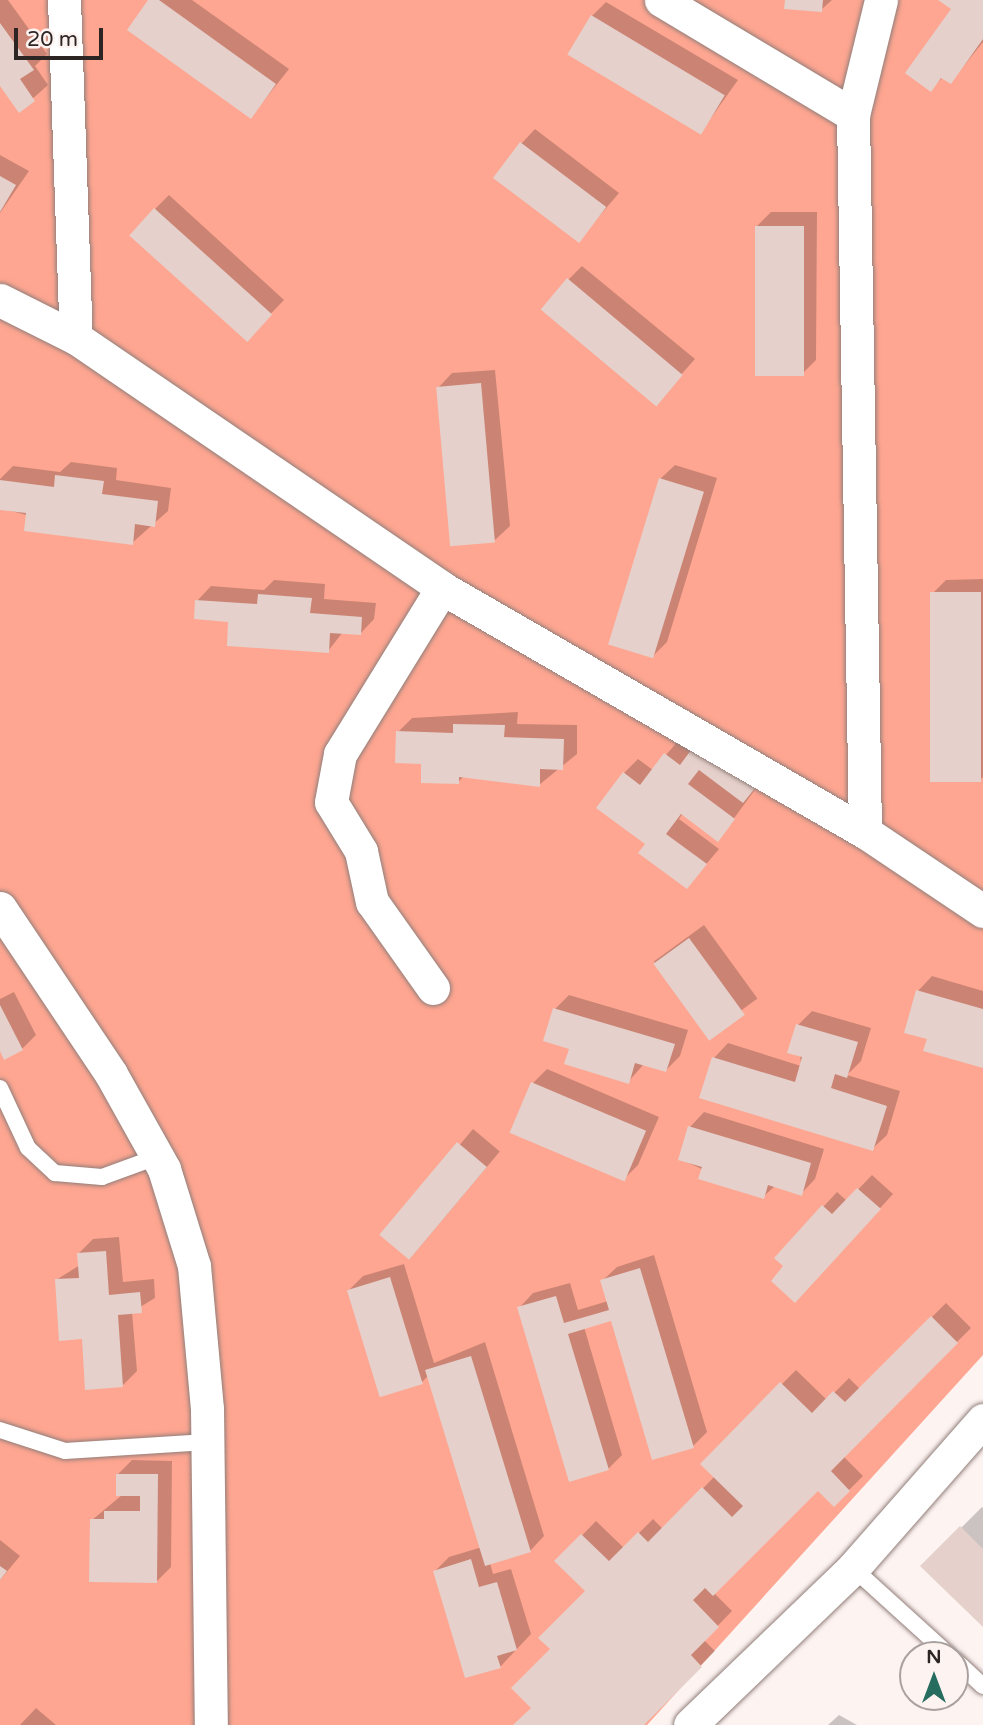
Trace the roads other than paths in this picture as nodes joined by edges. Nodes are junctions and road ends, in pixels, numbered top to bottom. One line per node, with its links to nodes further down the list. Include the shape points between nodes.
1 (64, 0): 6 (street)
2 (661, 0): 4 (street)
3 (881, 0): 4 (street)
4 (853, 114): 8 (street)
5 (0, 300): 6 (street)
6 (76, 338): 7 (street)
7 (442, 587): 8 (street); 11 (street, via 340,754 331,802 361,851 372,902)
8 (865, 832): 10 (street)
9 (0, 908): 13 (street, via 111,1074)
10 (983, 911)
11 (433, 988)
12 (0, 1088): 13 (lane, via 28,1148 55,1172 102,1177)
13 (157, 1157): 16 (street, via 194,1266)
14 (983, 1420): 17 (street)
15 (0, 1430): 16 (lane, via 65,1451)
16 (207, 1442): 21 (street)
17 (853, 1568): 18 (lane); 22 (street)
18 (934, 1641)
19 (969, 1674): 20 (lane)
20 (983, 1686)
21 (211, 1725)
22 (690, 1725)

